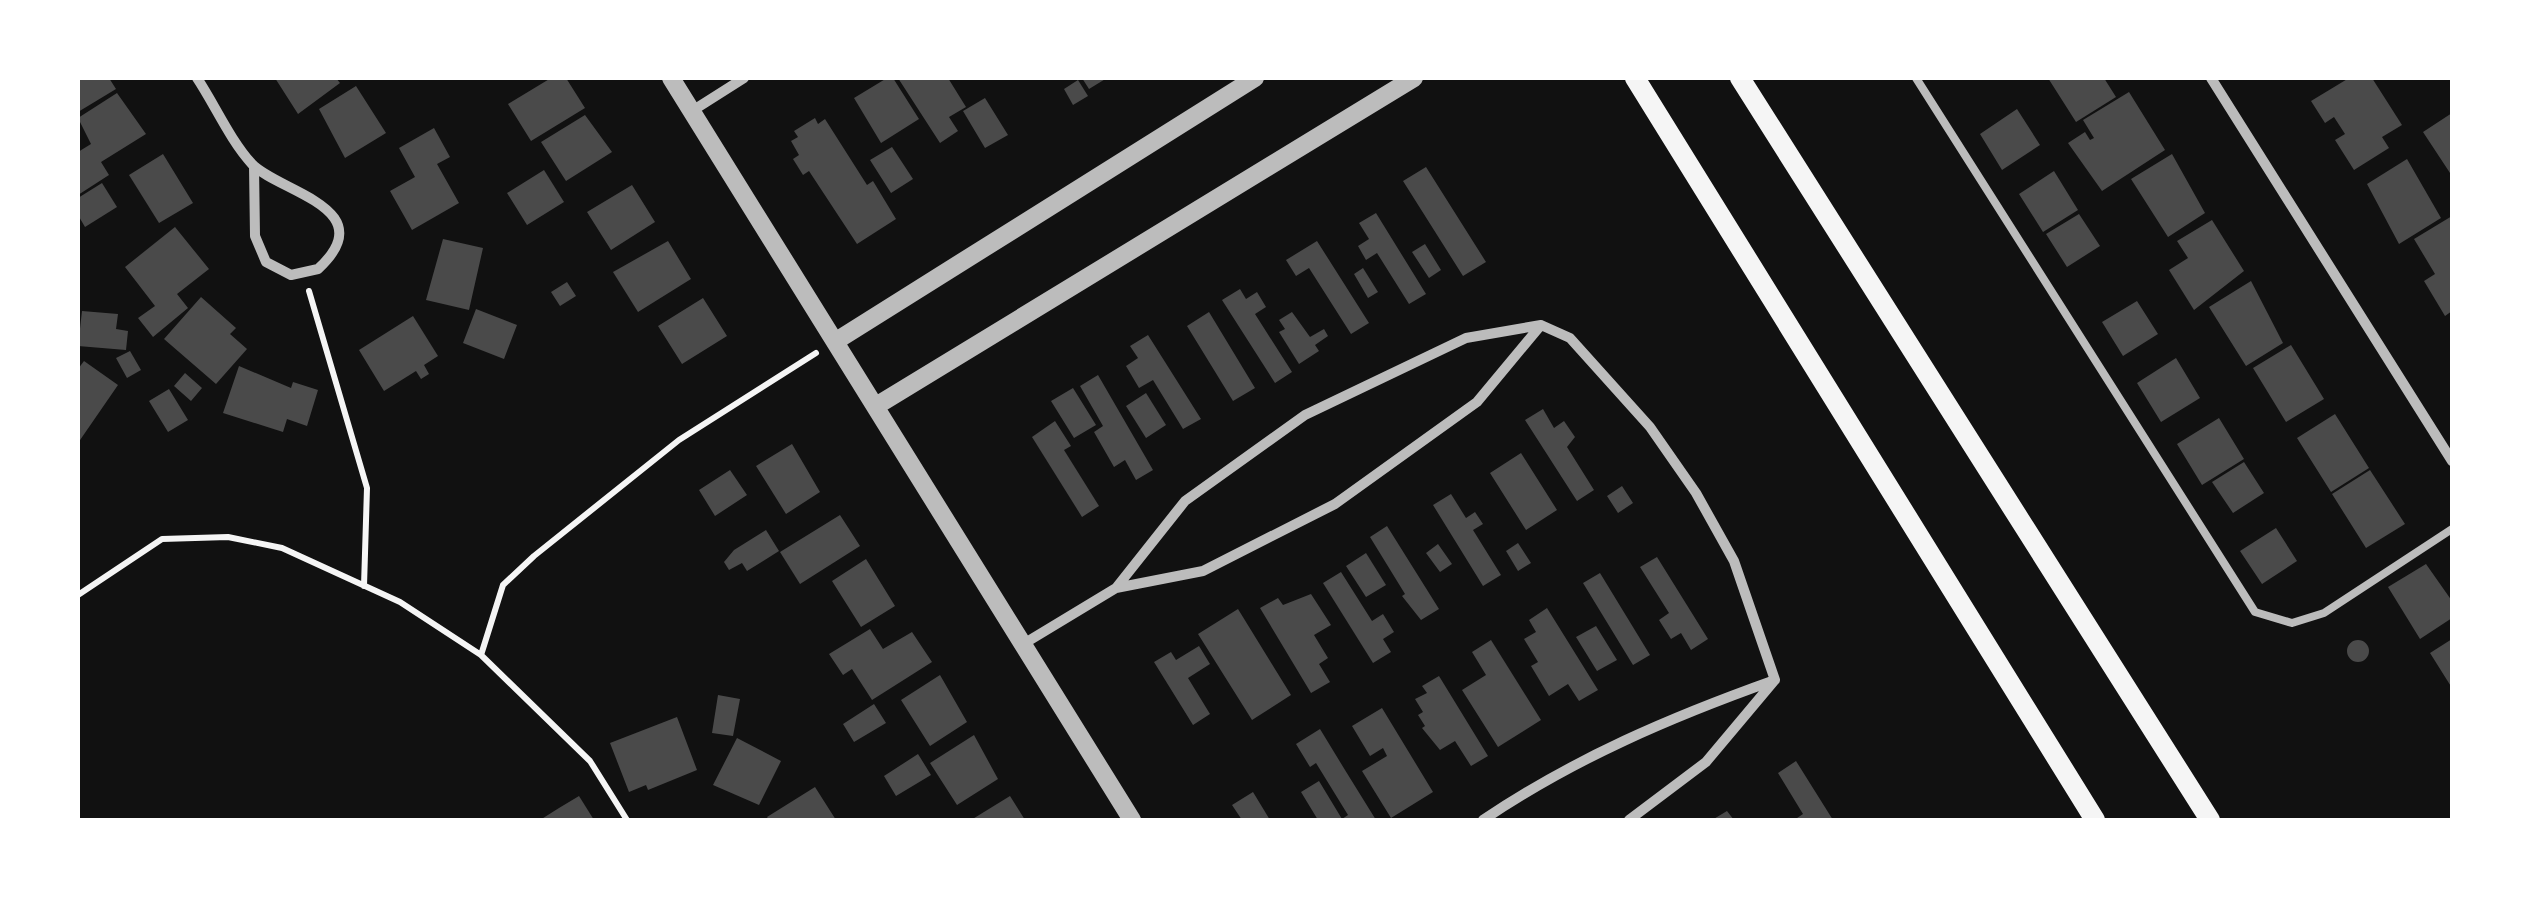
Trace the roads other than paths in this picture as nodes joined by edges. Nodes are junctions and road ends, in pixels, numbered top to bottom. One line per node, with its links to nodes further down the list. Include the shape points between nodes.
1 (197, 78): 11 (street)
2 (672, 78): 10 (street)
3 (744, 78): 10 (street)
4 (1255, 78): 13 (street)
5 (1414, 78): 14 (street)
6 (1635, 78): 23 (main road)
7 (1740, 78): 24 (main road)
8 (1916, 78): 16 (lane, via 2255,612 2292,622 2324,613)
9 (2212, 78): 15 (street)
10 (692, 110): 13 (street)
11 (254, 166): 11 (street, via 258,250 277,271 304,274 328,260 335,247 334,219 315,198)
12 (1541, 325): 17 (street, via 1478,402 1335,504 1203,571); 17 (street, via 1466,338 1305,415 1186,502); 19 (street, via 1570,338 1650,427 1696,493 1734,562)
13 (836, 340): 14 (street)
14 (876, 406): 18 (street)
15 (2452, 461)
16 (2452, 529)
17 (1116, 588): 18 (street)
18 (1025, 642): 20 (street)
19 (1775, 680): 21 (street, via 1661,720 1546,778); 22 (street, via 1706,762)
20 (1132, 820)
21 (1483, 820)
22 (1629, 820)
23 (2095, 820)
24 (2210, 820)

